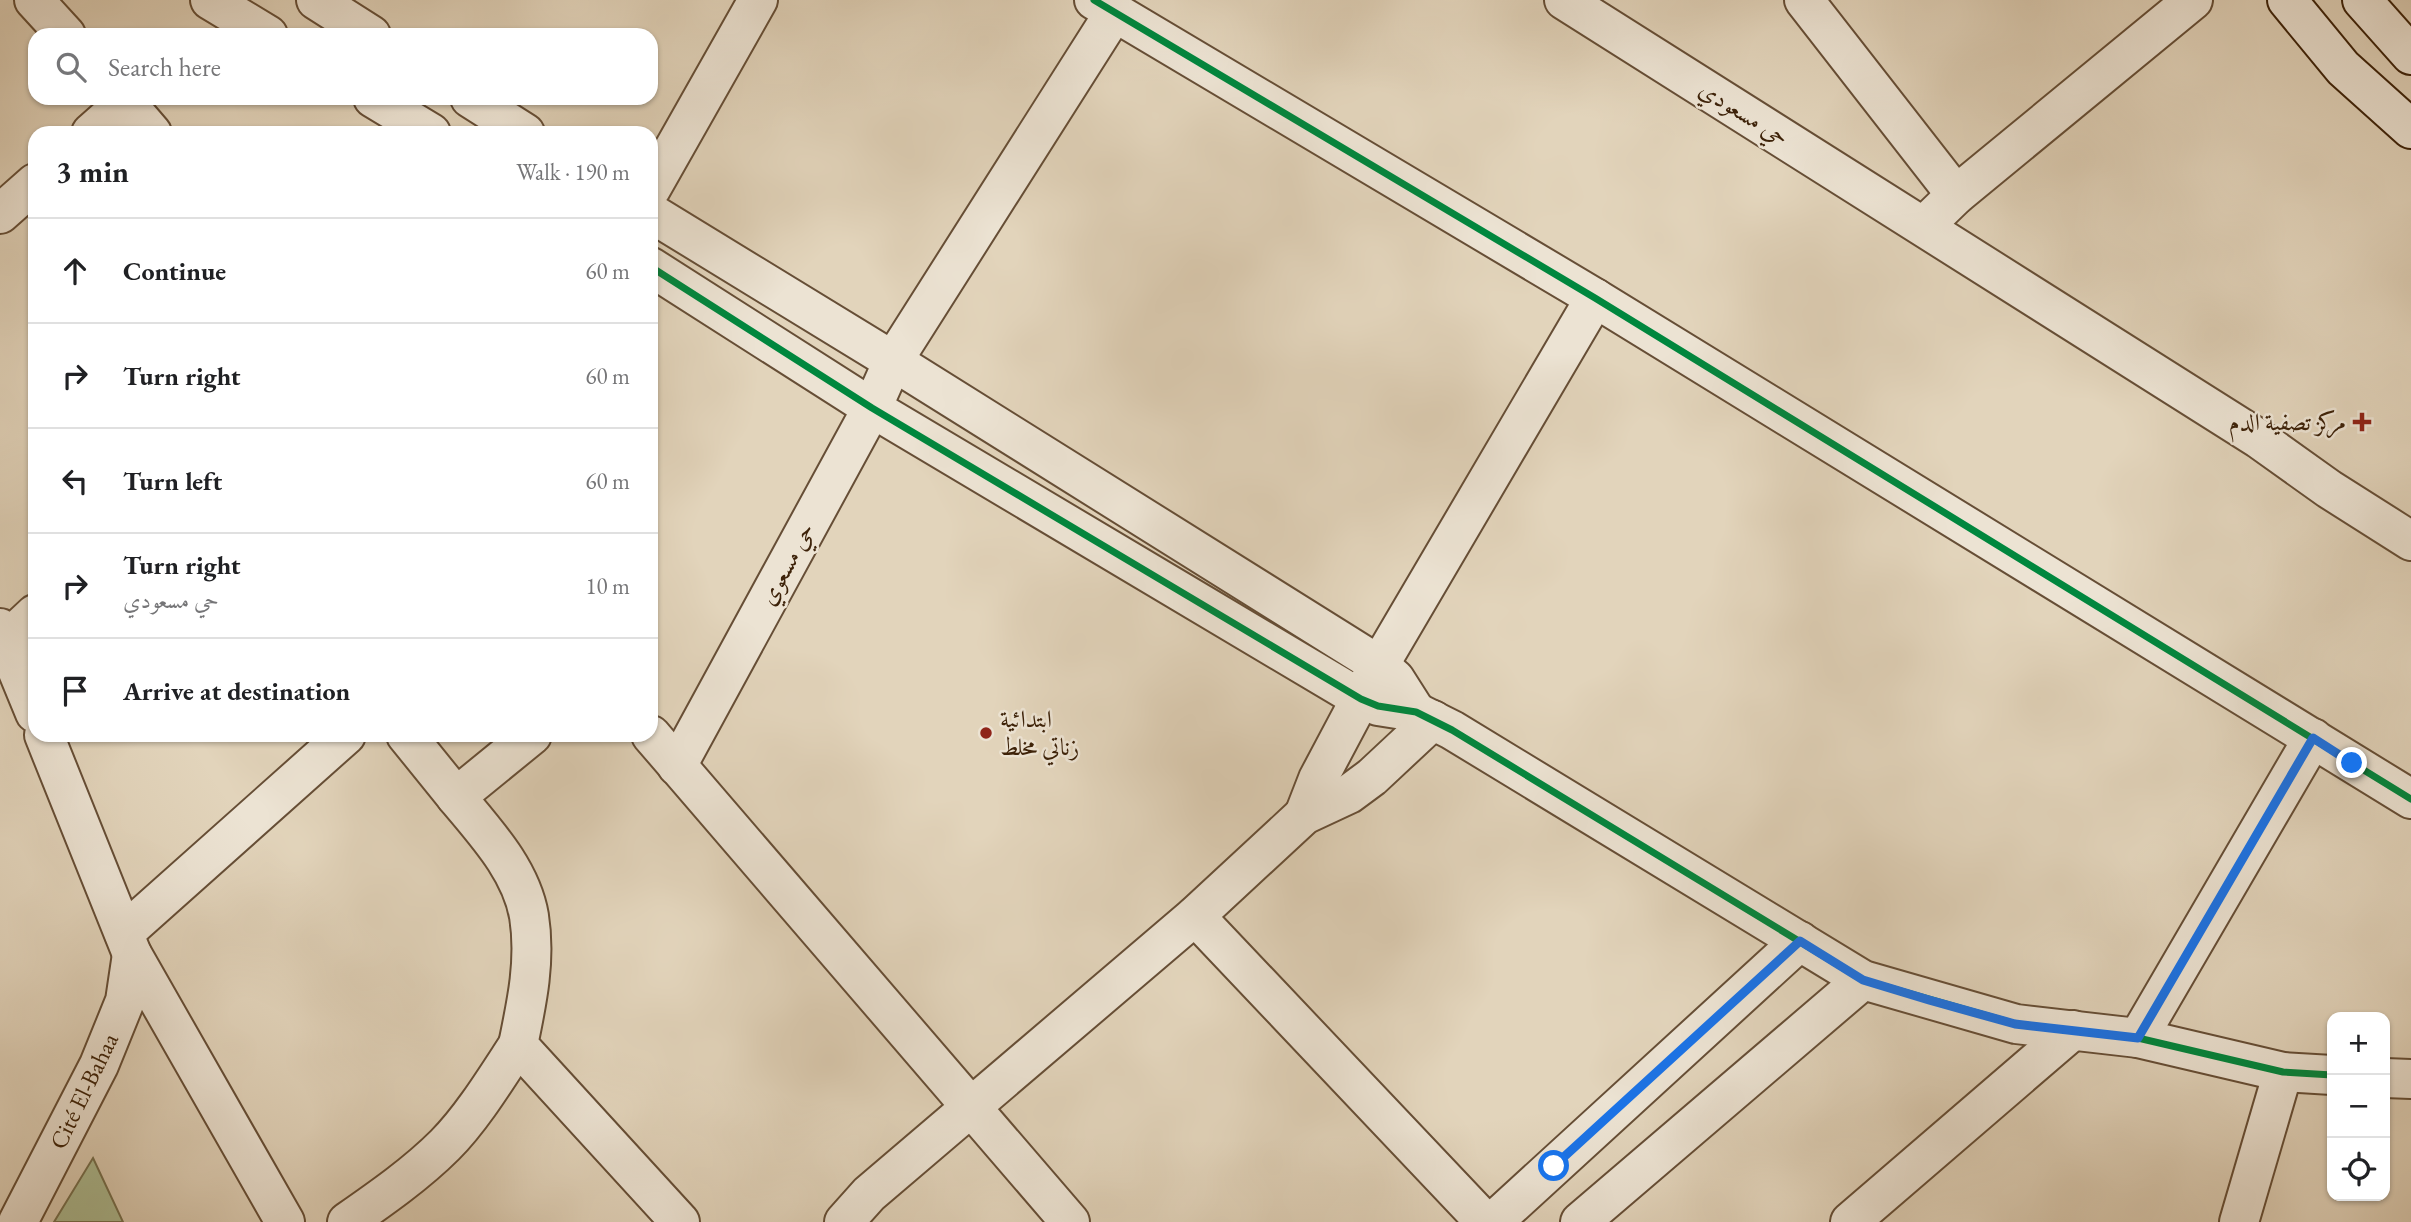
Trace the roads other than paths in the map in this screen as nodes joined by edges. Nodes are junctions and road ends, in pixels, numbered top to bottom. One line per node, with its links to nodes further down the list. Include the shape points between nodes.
1 (34, 0): 11 (street)
2 (210, 0): 12 (street)
3 (316, 0): 13 (street)
4 (758, 0): 24 (street)
5 (1564, 0): 29 (street, حي مسعودي)
6 (2193, 0): 26 (street)
7 (2287, 0): 23 (street, via 2343,68)
8 (2362, 0): 14 (street)
9 (1820, 5): 26 (street)
10 (1104, 7): 31 (street); 32 (street, حي مسعوي)
11 (60, 28)
12 (256, 28)
13 (360, 28)
14 (2411, 55)
15 (119, 105): 19 (street)
16 (128, 105): 20 (street)
17 (385, 105): 21 (street)
18 (481, 105): 22 (street)
19 (98, 126)
20 (146, 126)
21 (419, 126)
22 (514, 126)
23 (2411, 129)
24 (658, 177)
25 (28, 189): 27 (street)
26 (1956, 195): 29 (street)
27 (0, 215)
28 (658, 217): 32 (street)
29 (1924, 226): 34 (street, حي مسعودي)
30 (658, 271): 33 (street)
31 (1595, 299): 37 (street); 41 (street)
32 (893, 361): 33 (street, حي مسعوي); 37 (street)
33 (872, 408): 39 (street); 47 (street, حي مسعوي)
34 (2411, 541)
35 (28, 618): 36 (street)
36 (3, 634): 38 (street)
37 (1379, 665): 39 (street); 40 (street)
38 (28, 696)
39 (1361, 699): 40 (street); 50 (street)
40 (1424, 716): 50 (street, via 1372,777 1349,794); 52 (street)
41 (2313, 738): 49 (street); 56 (street)
42 (47, 742): 53 (street)
43 (339, 742): 53 (street)
44 (412, 742): 48 (street)
45 (523, 742): 48 (street)
46 (657, 742): 47 (street)
47 (677, 766): 62 (street)
48 (456, 796): 57 (street, via 517,877 528,915 532,956)
49 (2411, 799)
50 (1304, 815): 51 (street)
51 (1195, 916): 62 (street); 69 (street)
52 (1800, 941): 54 (street); 70 (street)
53 (128, 944): 63 (street, Cité El-Bahaa, via 125,1001 99,1065); 64 (street)
54 (1863, 980): 55 (street, via 2015,1024); 71 (street)
55 (2073, 1030): 56 (street); 72 (street)
56 (2138, 1038): 58 (street)
57 (518, 1045): 65 (street, via 445,1145); 66 (street)
58 (2283, 1072): 59 (street); 73 (street)
59 (2327, 1074)
60 (2390, 1078): 61 (street)
61 (2411, 1079)
62 (971, 1107): 67 (street, via 869,1194); 68 (street)
63 (18, 1222)
64 (285, 1222)
65 (347, 1222)
66 (680, 1222)
67 (844, 1222)
68 (1070, 1222)
69 (1485, 1222)
70 (1493, 1222)
71 (1580, 1222)
72 (1850, 1222)
73 (2239, 1222)

